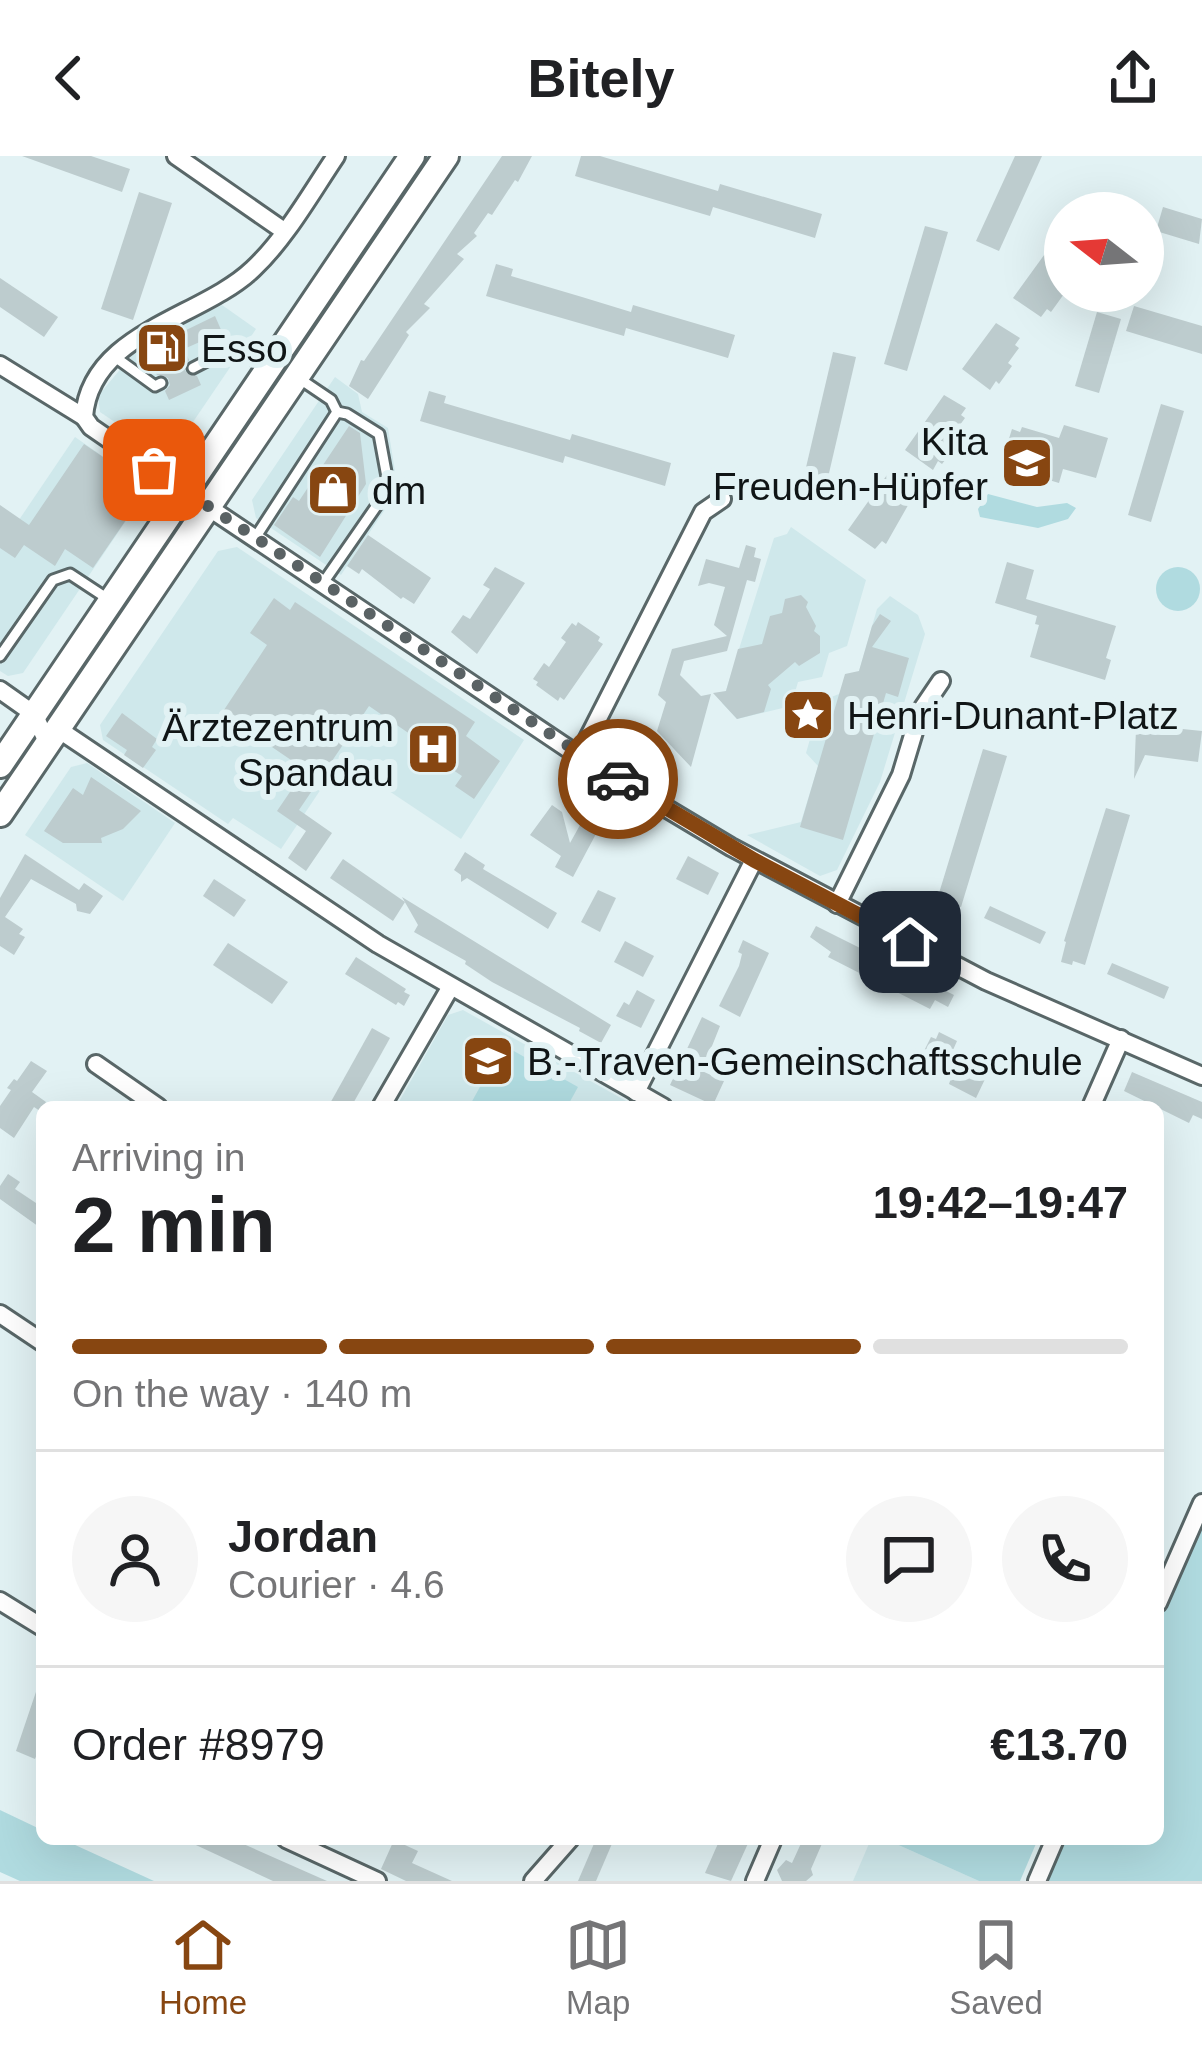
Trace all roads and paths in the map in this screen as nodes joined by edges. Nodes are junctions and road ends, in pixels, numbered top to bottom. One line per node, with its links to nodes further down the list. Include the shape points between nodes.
1 (176, 156): 5 (street)
2 (336, 156): 5 (street)
3 (412, 156): 9 (main road)
4 (446, 156): 10 (main road)
5 (284, 231): 6 (street, via 232,287)
6 (115, 357): 11 (lane); 12 (street)
7 (0, 365): 12 (street)
8 (193, 368): 9 (lane, via 232,348)
9 (268, 369): 14 (main road)
10 (297, 376): 13 (lane); 16 (main road)
11 (161, 383)
12 (85, 409): 14 (street, via 91,427)
13 (337, 412): 17 (lane); 18 (lane, via 379,434 389,488)
14 (185, 491): 16 (main road); 19 (main road)
15 (722, 499): 25 (street, via 703,512)
16 (208, 507): 17 (street); 24 (main road)
17 (255, 538): 18 (street)
18 (323, 584): 25 (street)
19 (111, 601): 20 (lane, via 70,574 53,580); 23 (main road)
20 (0, 656)
21 (941, 681): 29 (street, via 920,712 901,775)
22 (0, 690): 23 (street)
23 (34, 714): 24 (street); 26 (main road)
24 (52, 737): 27 (main road); 30 (street)
25 (579, 755): 28 (street)
26 (0, 764)
27 (0, 814)
28 (754, 860): 29 (street); 34 (street)
29 (838, 904): 31 (street)
30 (450, 988): 34 (street); 36 (street)
31 (1120, 1039): 33 (street); 38 (street)
32 (90, 1059): 35 (street)
33 (1202, 1076)
34 (636, 1092): 37 (street)
35 (150, 1101)
36 (384, 1101)
37 (652, 1101)
38 (1094, 1101)
39 (0, 1313): 40 (street)
40 (36, 1338)
41 (1202, 1503): 42 (street)
42 (1164, 1589)
43 (0, 1601): 44 (street)
44 (36, 1623)
45 (299, 1845): 49 (street)
46 (565, 1845): 50 (street)
47 (770, 1845): 51 (street)
48 (1052, 1845): 52 (street)
49 (376, 1881)
50 (533, 1881)
51 (754, 1881)
52 (1037, 1881)

